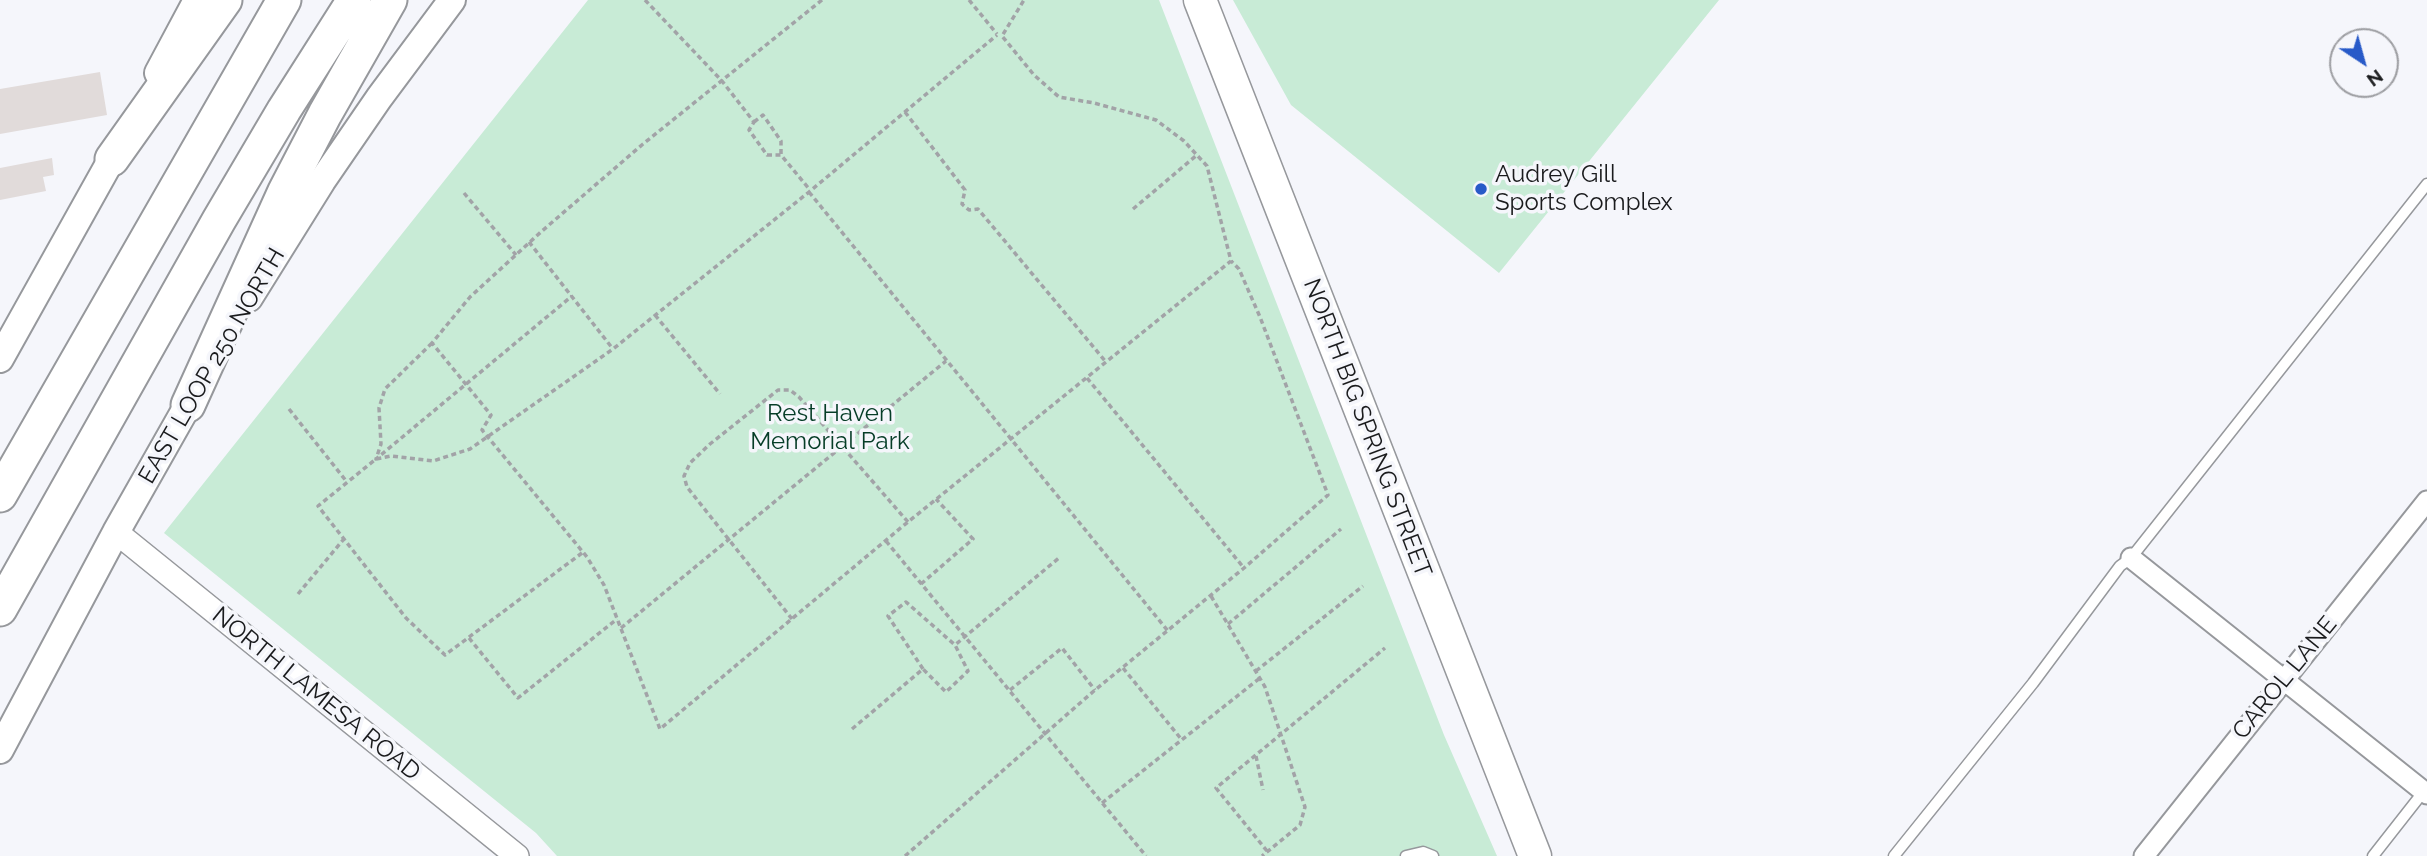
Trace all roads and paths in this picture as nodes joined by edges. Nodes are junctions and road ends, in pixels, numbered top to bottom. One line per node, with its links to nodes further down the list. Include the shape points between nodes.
1 (197, 0): 18 (main road)
2 (225, 0): 18 (highway)
3 (285, 0): 43 (highway)
4 (354, 0): 60 (highway, via 219,220)
5 (390, 0): 36 (highway, via 285,191)
6 (452, 0): 36 (main road, EAST LOOP 250 NORTH, via 322,181)
7 (645, 0): 13 (path)
8 (822, 0): 13 (path)
9 (969, 0): 12 (path)
10 (1024, 0): 12 (path)
11 (1200, 0): 93 (highway, NORTH BIG SPRING STREET)
12 (1000, 35): 14 (path); 17 (path, via 1059,97 1156,120)
13 (722, 81): 15 (path); 23 (path)
14 (905, 112): 20 (path); 32 (path, via 965,190 962,204 969,210 978,209)
15 (754, 122): 16 (path, via 749,130 767,155); 16 (path, via 763,116 781,141)
16 (781, 155): 20 (path)
17 (1197, 155): 22 (path); 25 (path, via 1206,166)
18 (112, 159): 30 (main road)
19 (2427, 184): 54 (lane)
20 (809, 191): 27 (path); 31 (path)
21 (464, 193): 24 (path)
22 (1133, 209)
23 (530, 243): 24 (path); 26 (path)
24 (516, 256): 28 (path, via 470,298)
25 (1231, 261): 32 (path); 55 (path, via 1260,317 1328,495)
26 (572, 296): 29 (path); 34 (path)
27 (655, 315): 29 (path); 35 (path)
28 (432, 343): 34 (path); 41 (path, via 385,389 379,408 381,444)
29 (614, 349): 38 (path)
30 (0, 359)
31 (946, 361): 39 (path); 40 (path)
32 (1106, 362): 33 (path)
33 (1087, 378): 39 (path); 55 (path)
34 (465, 383): 38 (path, via 491,415 482,430); 41 (path)
35 (720, 394)
36 (188, 405): 48 (main road, EAST LOOP 250 NORTH)
37 (289, 409): 42 (path)
38 (487, 436): 41 (path, via 470,449 433,461 391,456); 52 (path)
39 (1010, 440): 44 (path); 65 (path)
40 (842, 447): 46 (path); 49 (path); 49 (path, via 790,390 778,390 710,444 690,463 684,476 687,487)
41 (376, 459): 42 (path)
42 (347, 482): 50 (path, via 318,506)
43 (0, 495)
44 (936, 499): 46 (path); 56 (path, via 973,539)
45 (2427, 500): 74 (street, CAROL LANE)
46 (908, 523): 51 (path)
47 (1341, 529): 63 (path)
48 (116, 532): 81 (main road, EAST LOOP 250 NORTH); 87 (street, NORTH LAMESA ROAD)
49 (728, 539): 62 (path); 64 (path)
50 (343, 540): 58 (path); 67 (path, via 406,618 445,655)
51 (886, 541): 56 (path); 62 (path)
52 (582, 552): 61 (path, via 604,585); 67 (path)
53 (1060, 558): 66 (path)
54 (2131, 558): 74 (street); 94 (lane, via 2120,566)
55 (1244, 568): 59 (path)
56 (921, 584): 66 (path)
57 (1363, 586): 72 (path)
58 (298, 594)
59 (1211, 596): 63 (path); 65 (path)
60 (0, 609)
61 (617, 619): 64 (path); 67 (path, via 518,698)
62 (792, 619): 64 (path, via 660,729)
63 (1228, 624): 72 (path)
64 (621, 628)
65 (1168, 631): 70 (path)
66 (965, 637): 68 (path); 75 (path)
67 (468, 638)
68 (955, 645): 71 (path, via 968,671 946,692); 71 (path, via 906,602 888,616)
69 (1385, 648): 79 (path)
70 (1123, 667): 76 (path); 80 (path)
71 (923, 669): 77 (path)
72 (1256, 671): 73 (path)
73 (1260, 678): 79 (path); 80 (path)
74 (2284, 680): 84 (street); 95 (street, CAROL LANE)
75 (1009, 690): 76 (path, via 1062,648); 78 (path)
76 (1095, 690): 78 (path)
77 (852, 729)
78 (1045, 733): 85 (path); 88 (path)
79 (1282, 735): 82 (path); 86 (path, via 1305,807 1300,825)
80 (1182, 740): 85 (path)
81 (0, 750)
82 (1256, 756): 83 (path); 86 (path, via 1216,788)
83 (1263, 790)
84 (2426, 791): 96 (lane)
85 (1102, 803): 89 (path)
86 (1267, 851): 90 (path)
87 (517, 856)
88 (905, 856)
89 (1146, 856)
90 (1262, 856)
91 (1406, 856): 92 (lane, via 1423,852)
92 (1433, 856)
93 (1535, 856)
94 (1894, 856)
95 (2144, 856)
96 (2373, 856)

